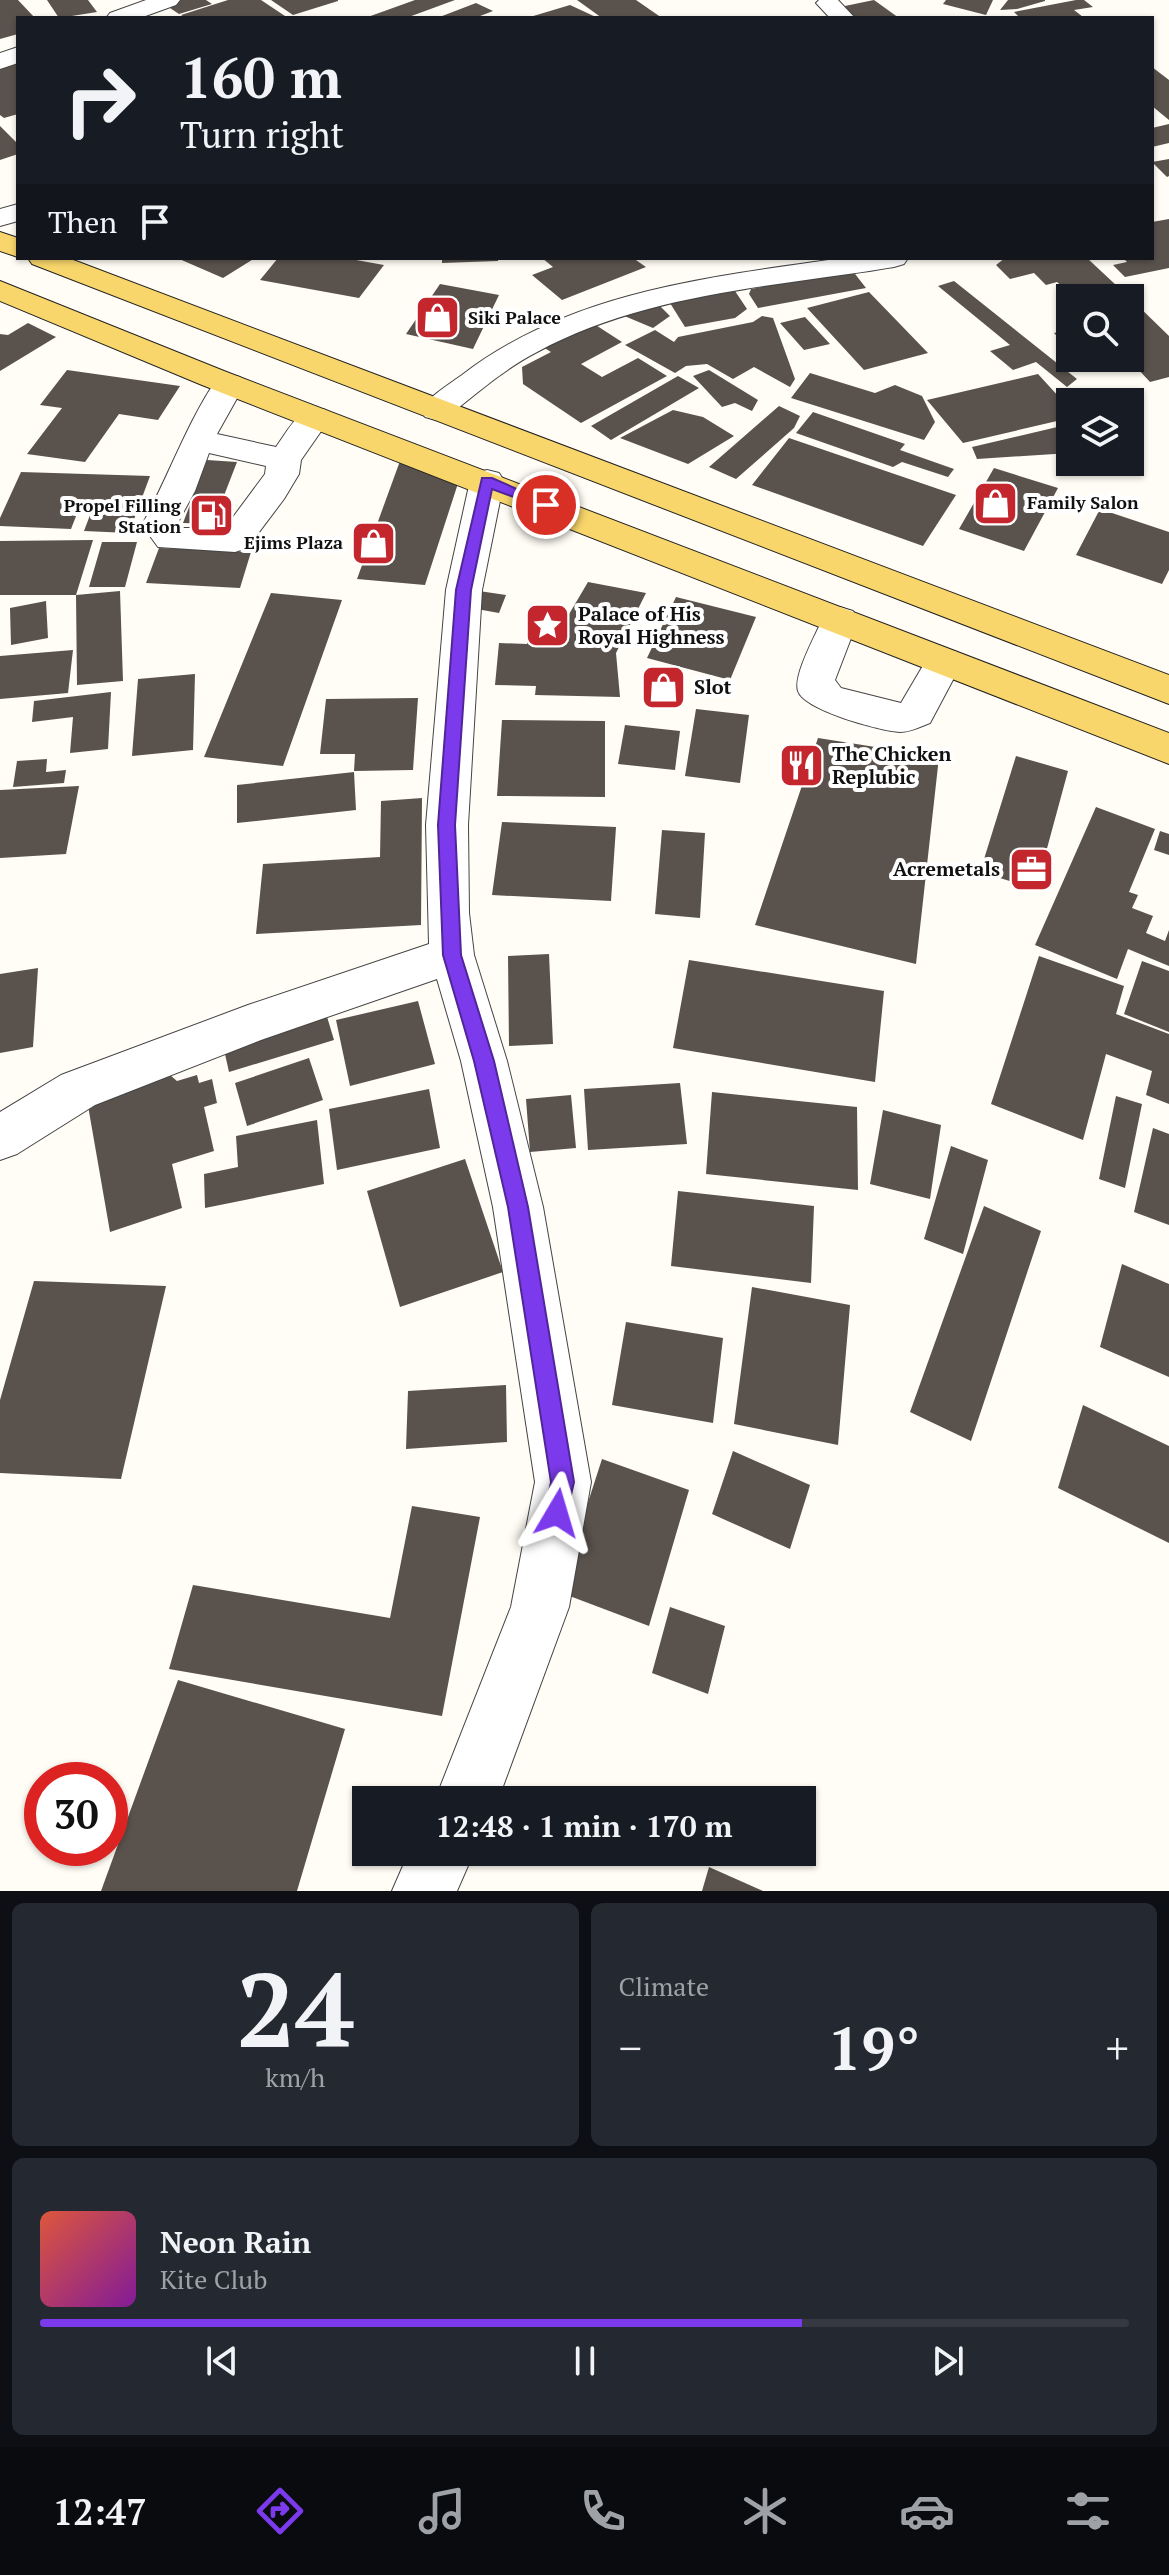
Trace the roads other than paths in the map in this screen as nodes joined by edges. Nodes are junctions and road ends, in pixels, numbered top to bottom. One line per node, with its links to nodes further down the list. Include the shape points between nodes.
1 (168, 0): 2 (street)
2 (124, 16)
3 (47, 260): 7 (main road)
4 (881, 260): 7 (street, via 631,304 528,344)
5 (0, 290): 6 (main road)
6 (229, 384): 8 (main road); 9 (street)
7 (436, 410): 14 (main road)
8 (315, 417): 10 (street); 11 (main road)
9 (197, 440): 10 (street); 10 (street, via 159,525 170,539 235,540 272,491)
10 (284, 459)
11 (487, 481): 12 (main road); 16 (street, via 464,590 448,810)
12 (840, 620): 13 (main road); 13 (street, via 816,680 817,691 828,698 903,718 916,713)
13 (944, 661): 15 (main road)
14 (1169, 690)
15 (1169, 749)
16 (452, 955): 17 (street, via 78,1090); 18 (street, via 484,1061 518,1207 563,1482 540,1607)
17 (0, 1138)
18 (472, 1786)
19 (436, 1866): 20 (street)
20 (424, 1891)

